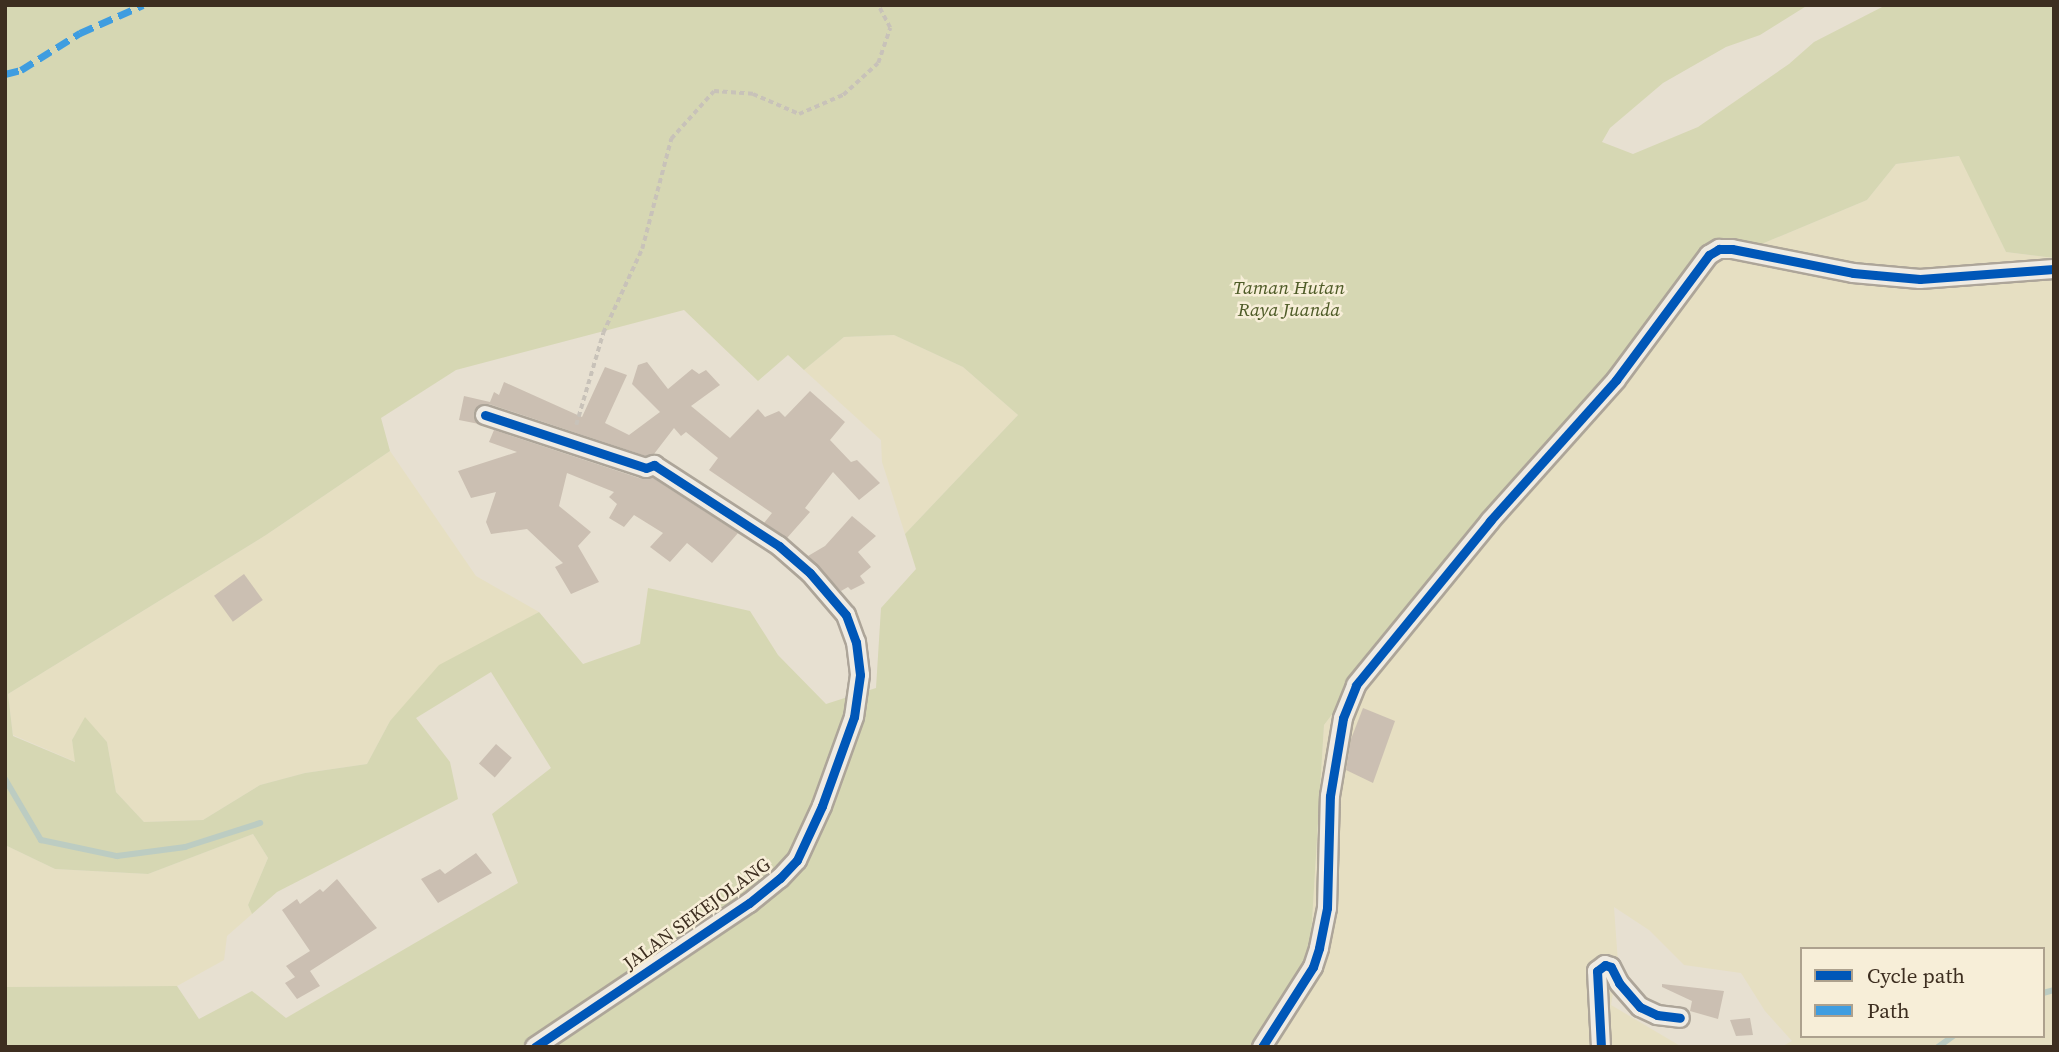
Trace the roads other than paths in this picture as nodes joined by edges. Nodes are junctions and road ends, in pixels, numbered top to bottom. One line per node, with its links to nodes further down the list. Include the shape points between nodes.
1 (2054, 269): 5 (street, via 1920,279 1853,273 1732,248 1709,255 1616,380 1490,521 1356,685 1343,718 1330,796 1327,908 1320,948 1313,967)
2 (485, 415): 4 (street, JALAN SEKEJOLANG, via 646,468 656,466 779,546 839,604 856,642 860,675 854,716 835,772 797,860 780,878)
3 (1680, 1018): 6 (street, via 1640,1007 1605,965 1597,971)
4 (535, 1047)
5 (1262, 1047)
6 (1601, 1047)

